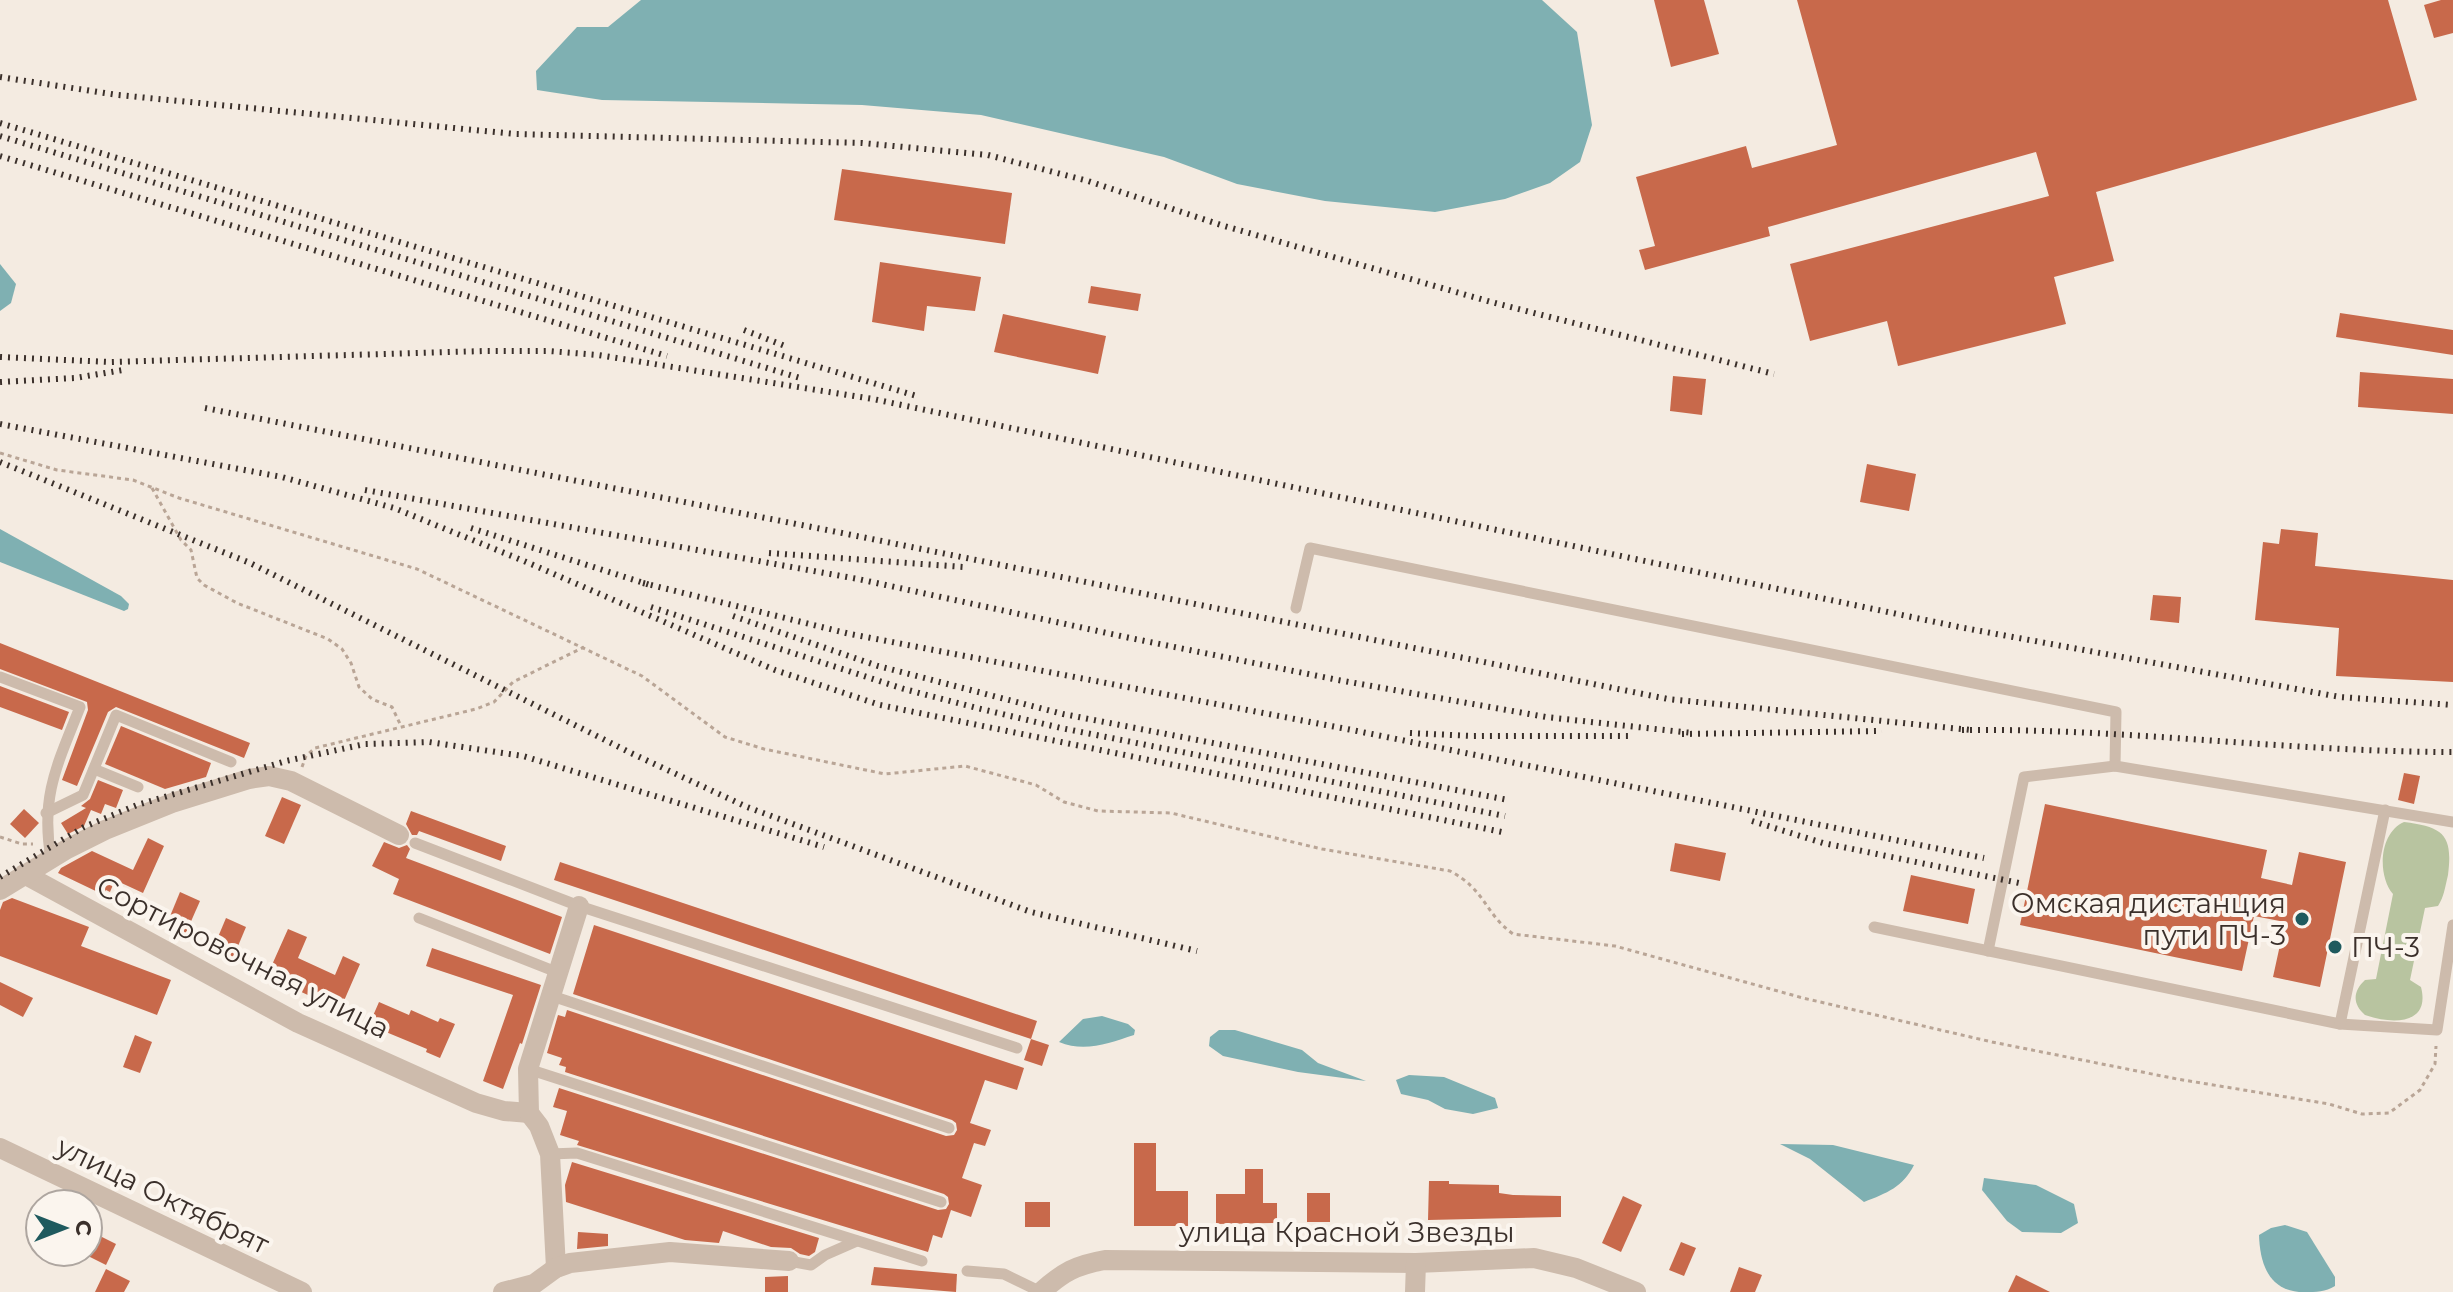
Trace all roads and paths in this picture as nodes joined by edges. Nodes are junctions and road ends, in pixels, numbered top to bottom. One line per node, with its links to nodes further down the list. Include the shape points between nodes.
1 (0, 453): 2 (path)
2 (152, 488): 4 (path, via 417,569); 6 (path, via 191,550 197,578 204,585 342,649 359,687 392,707)
3 (1296, 608): 8 (lane, via 1310,548 2116,712)
4 (584, 647): 6 (path, via 513,682 494,702); 28 (path, via 642,676 725,737 764,749 885,774 965,766 1036,785 1064,802 1098,811 1171,813 1322,849 1450,871 1468,880 1513,934 1615,946 1803,998 2007,1045 2362,1114 2389,1113 2420,1090 2435,1064)
5 (0, 677): 13 (lane, via 80,707 53,776)
6 (401, 726): 10 (path, via 315,748 306,756)
7 (231, 762): 9 (lane, via 116,715)
8 (2115, 766): 12 (lane); 24 (lane, via 2024,777)
9 (94, 769): 11 (lane); 13 (lane, via 83,795)
10 (296, 783): 16 (street); 17 (street, via 269,776 249,779)
11 (138, 787)
12 (2385, 810): 14 (lane); 27 (lane)
13 (46, 813): 17 (lane)
14 (2453, 822)
15 (0, 837): 17 (path)
16 (407, 839): 20 (lane)
17 (50, 849): 18 (street)
18 (24, 874): 19 (street); 31 (street, Сортировочная улица, via 298,1023 476,1103)
19 (0, 890)
20 (579, 906): 25 (street); 29 (lane)
21 (419, 918): 25 (lane)
22 (2453, 925): 28 (lane)
23 (1874, 927): 24 (lane)
24 (1988, 951): 27 (lane)
25 (559, 973): 26 (street)
26 (552, 996): 30 (street); 32 (lane)
27 (2340, 1024): 28 (lane)
28 (2437, 1030)
29 (1017, 1048)
30 (528, 1069): 31 (street); 35 (lane)
31 (529, 1113): 34 (street)
32 (949, 1128)
33 (0, 1148): 43 (street, улица Октябрят)
34 (550, 1154): 36 (lane, via 577,1153); 40 (street)
35 (941, 1202)
36 (857, 1241): 37 (lane, via 811,1265); 38 (lane)
37 (789, 1261): 40 (street, via 670,1252)
38 (922, 1261)
39 (1416, 1263): 42 (street, улица Красной Звезды, via 1534,1258); 45 (street, улица Красной Звезды, via 1105,1260 1078,1265); 46 (street)
40 (556, 1268): 44 (street, via 534,1284)
41 (967, 1271): 45 (lane, via 1004,1274)
42 (1632, 1291)
43 (302, 1292)
44 (503, 1292)
45 (1041, 1292)
46 (1415, 1292)

